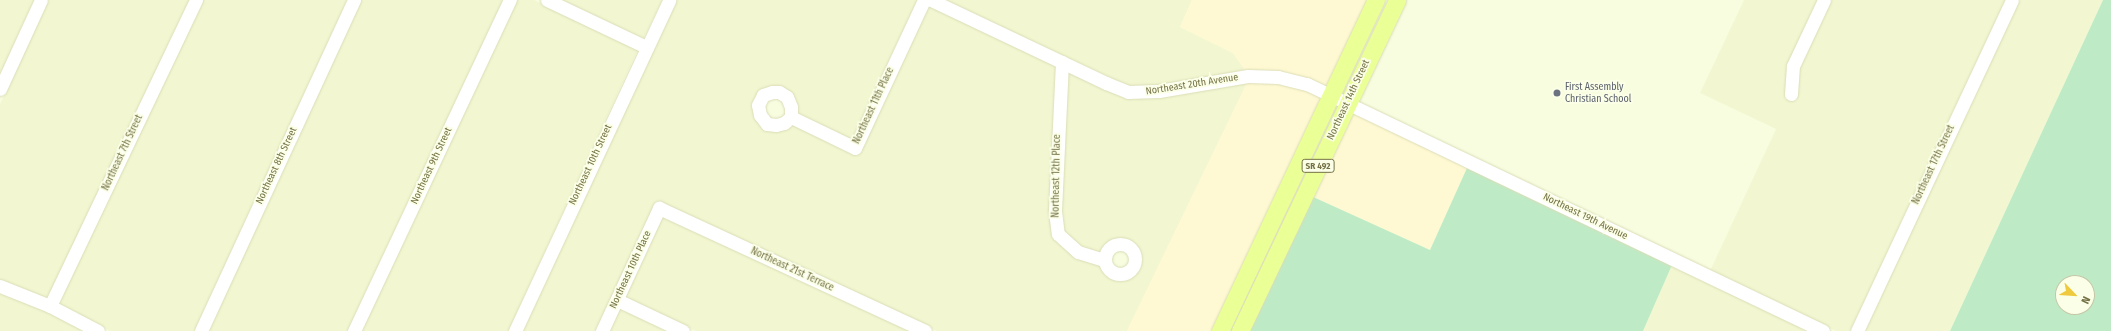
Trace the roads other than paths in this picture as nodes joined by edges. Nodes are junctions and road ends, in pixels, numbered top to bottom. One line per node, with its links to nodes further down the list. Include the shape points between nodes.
1 (41, 0): 15 (street)
2 (196, 0): 24 (street, Northeast 7th Street)
3 (354, 0): 26 (street, Northeast 8th Street)
4 (510, 0): 27 (street, Northeast 9th Street)
5 (547, 0): 13 (street)
6 (669, 0): 13 (street, Northeast 10th Street)
7 (924, 0): 19 (street, Northeast 11th Place, via 855,148)
8 (931, 0): 14 (street, Northeast 20th Avenue)
9 (1376, 0): 17 (main road, Northeast 14th Street / SR 492)
10 (1397, 0): 18 (main road, Northeast 14th Street / SR 492)
11 (1824, 0): 16 (street, via 1793,66)
12 (2012, 0): 35 (street, Northeast 17th Street)
13 (646, 47): 28 (street, Northeast 10th Street)
14 (1062, 62): 17 (street, Northeast 20th Avenue, via 1120,89 1136,93 1159,92 1248,76 1278,76 1307,84); 21 (street, Northeast 12th Place, via 1055,211 1058,234 1078,252)
15 (0, 89)
16 (1791, 94)
17 (1331, 96): 18 (street, Northeast 20th Avenue); 32 (main road, Northeast 14th Street / SR 492)
18 (1348, 104): 33 (main road, Northeast 14th Street / SR 492); 34 (street, Northeast 19th Avenue)
19 (791, 117)
20 (659, 208): 23 (street, Northeast 10th Place); 31 (street, Northeast 21st Terrace)
21 (1105, 260)
22 (0, 286): 24 (street)
23 (617, 300): 29 (street, Northeast 10th Place); 30 (street)
24 (50, 306): 25 (street)
25 (98, 331)
26 (201, 331)
27 (354, 331)
28 (514, 331)
29 (602, 331)
30 (683, 331)
31 (925, 331)
32 (1220, 331)
33 (1240, 331)
34 (1823, 331)
35 (1857, 331)

